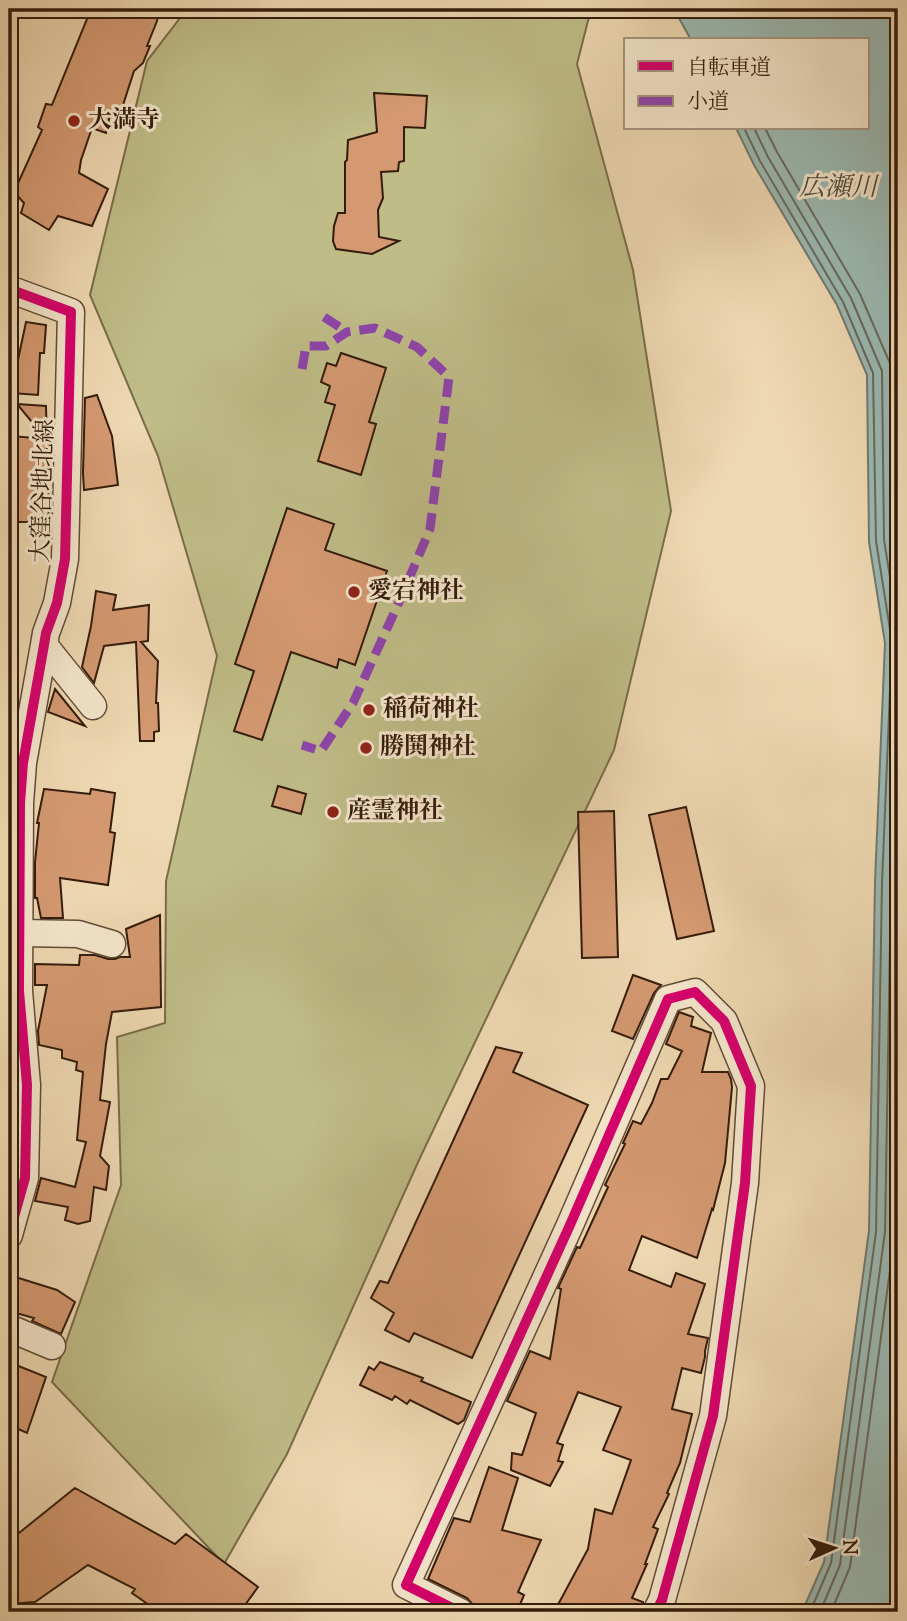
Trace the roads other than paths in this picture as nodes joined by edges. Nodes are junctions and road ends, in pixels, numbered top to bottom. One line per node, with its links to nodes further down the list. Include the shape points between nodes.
1 (9, 289): 2 (street, 大窪谷地北線, via 71,312 65,559)
2 (44, 645): 3 (street); 4 (street, 大窪谷地北線, via 22,776)
3 (93, 706)
4 (20, 933): 5 (street, via 78,934); 6 (street, 大窪谷地北線, via 19,991 27,1085 25,1178)
5 (112, 944)
6 (9, 1235)
7 (9, 1328): 8 (street)
8 (52, 1346)
9 (460, 1612): 10 (street, via 406,1585 668,999 695,992 724,1021 751,1086 745,1184 713,1416)
10 (656, 1612)

